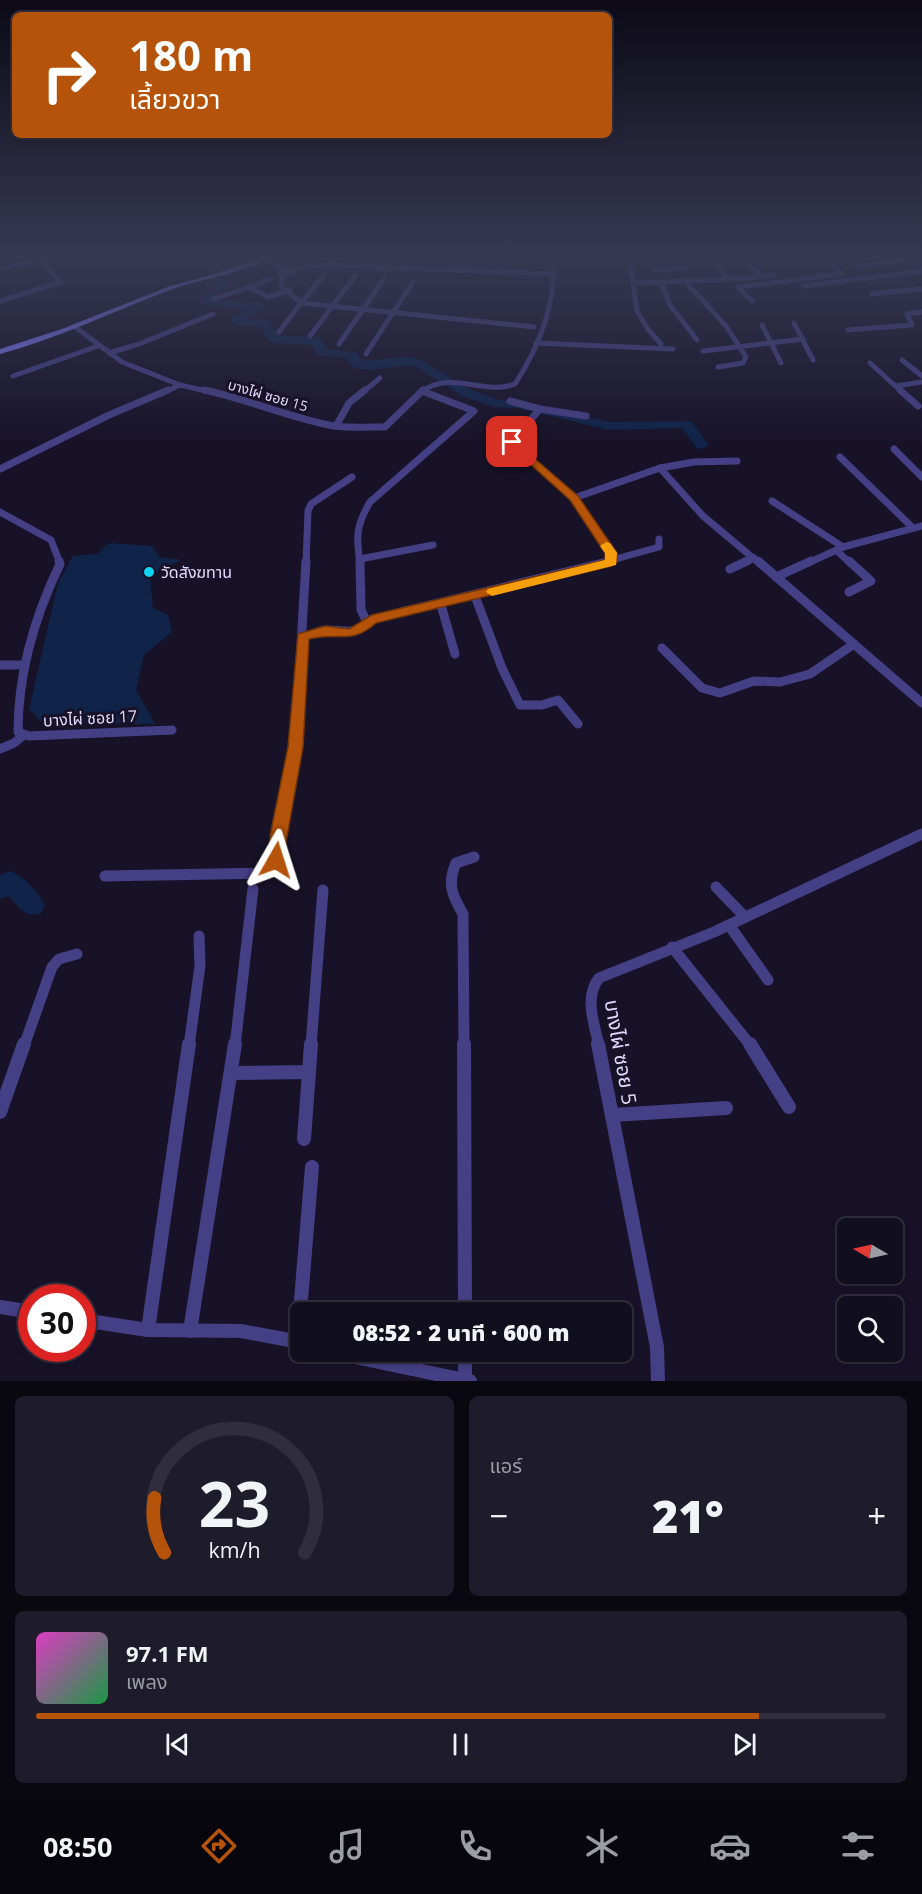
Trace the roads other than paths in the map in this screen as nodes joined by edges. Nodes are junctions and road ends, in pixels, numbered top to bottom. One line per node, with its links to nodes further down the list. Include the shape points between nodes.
1 (96, 318): 15 (street)
2 (202, 318): 31 (street)
3 (289, 318): 18 (street)
4 (323, 318): 19 (street)
5 (357, 318): 25 (street)
6 (389, 318): 32 (street)
7 (448, 318): 16 (street)
8 (546, 318): 23 (street)
9 (640, 318): 24 (street)
10 (680, 318): 21 (street)
11 (718, 318): 26 (street)
12 (909, 318): 17 (street, via 912,325)
13 (794, 323): 20 (street)
14 (762, 326): 22 (street)
15 (75, 327): 27 (street, บางไผ่ ซอย 15); 30 (street)
16 (534, 327)
17 (848, 330)
18 (279, 332)
19 (310, 336)
20 (802, 339): 22 (street); 33 (street)
21 (697, 340)
22 (771, 342): 26 (street); 35 (street)
23 (536, 343): 28 (street); 44 (street, บางไผ่ ซอย 15, via 513,386 454,382 436,383)
24 (661, 344)
25 (339, 345)
26 (740, 345): 29 (street); 37 (street, via 745,362)
27 (98, 346): 31 (street, บางไผ่ ซอย 15); 38 (street)
28 (673, 349)
29 (703, 351)
30 (0, 352)
31 (109, 353): 42 (street, บางไผ่ ซอย 15, via 129,366)
32 (366, 354)
33 (813, 360)
34 (902, 360): 39 (street)
35 (781, 363)
36 (870, 363): 43 (street)
37 (718, 367)
38 (13, 376)
39 (922, 376)
40 (380, 378): 49 (street, via 349,402)
41 (922, 382): 43 (street)
42 (180, 385): 49 (street, บางไผ่ ซอย 15); 54 (street)
43 (896, 386): 46 (street)
44 (422, 391): 49 (street, บางไผ่ ซอย 15, via 385,427); 66 (street, via 474,413 370,502 356,536)
45 (510, 401): 47 (street)
46 (918, 406)
47 (539, 410): 48 (street); 57 (street, via 512,442)
48 (586, 416)
49 (336, 426)
50 (894, 449): 56 (street)
51 (840, 457): 61 (street)
52 (737, 461): 53 (street)
53 (660, 468): 57 (street); 65 (street, via 678,493)
54 (0, 469)
55 (352, 477): 74 (street, via 311,504 308,511)
56 (922, 477)
57 (574, 498): 67 (street)
58 (772, 501): 64 (street)
59 (0, 512): 79 (street, บางไผ่ ซอย 17, via 51,540 60,564 42,599)
60 (922, 526): 61 (street)
61 (913, 528): 64 (street)
62 (659, 539): 67 (street, via 658,546)
63 (433, 545): 66 (street)
64 (840, 549): 69 (street); 70 (street, via 872,580)
65 (754, 558): 68 (street); 69 (street)
66 (360, 559): 73 (street, via 361,610)
67 (612, 560): 71 (street)
68 (730, 569)
69 (776, 577): 75 (street)
70 (849, 592)
71 (475, 596): 72 (street); 81 (street, via 520,705 558,700)
72 (441, 605): 73 (street); 77 (street)
73 (367, 622): 74 (street, via 350,633 325,630)
74 (303, 637): 87 (street, via 295,747 276,860 266,873)
75 (854, 644): 76 (street, via 810,674 780,682 754,681 720,693 702,688); 80 (street)
76 (662, 648)
77 (455, 654)
78 (0, 665): 79 (street)
79 (23, 665): 83 (street, บางไผ่ ซอย 17, via 18,732)
80 (922, 702)
81 (578, 724)
82 (172, 730): 83 (street, บางไผ่ ซอย 17)
83 (24, 735): 84 (street)
84 (0, 749)
85 (922, 834): 91 (street, บางไผ่ ซอย 5)
86 (474, 857): 106 (street, via 456,863 449,892 463,914)
87 (105, 876)
88 (716, 887): 91 (street)
89 (253, 889): 98 (street)
90 (323, 890): 97 (street)
91 (745, 917): 92 (street, บางไผ่ ซอย 5)
92 (729, 925): 94 (street, บางไผ่ ซอย 5); 96 (street)
93 (199, 936): 110 (street, via 200,966)
94 (672, 947): 99 (street, via 748,1040); 102 (street, บางไผ่ ซอย 5, via 598,978 591,988 591,1006)
95 (77, 954): 101 (street, via 59,959 52,967)
96 (768, 980)
97 (309, 1072): 98 (street); 103 (street)
98 (232, 1073): 111 (street)
99 (789, 1107)
100 (726, 1108): 102 (street)
101 (0, 1112)
102 (613, 1115): 115 (street, บางไผ่ ซอย 5, via 657,1347)
103 (304, 1138)
104 (312, 1167): 105 (street)
105 (301, 1302)
106 (465, 1302)
107 (0, 1307): 108 (street)
108 (18, 1310)
109 (96, 1322): 110 (street)
110 (148, 1330): 111 (street)
111 (190, 1330): 112 (street, via 241,1331)
112 (290, 1339)
113 (379, 1362): 116 (street)
114 (465, 1362): 116 (street)
115 (659, 1379)
116 (465, 1380): 117 (street)
117 (470, 1381)

